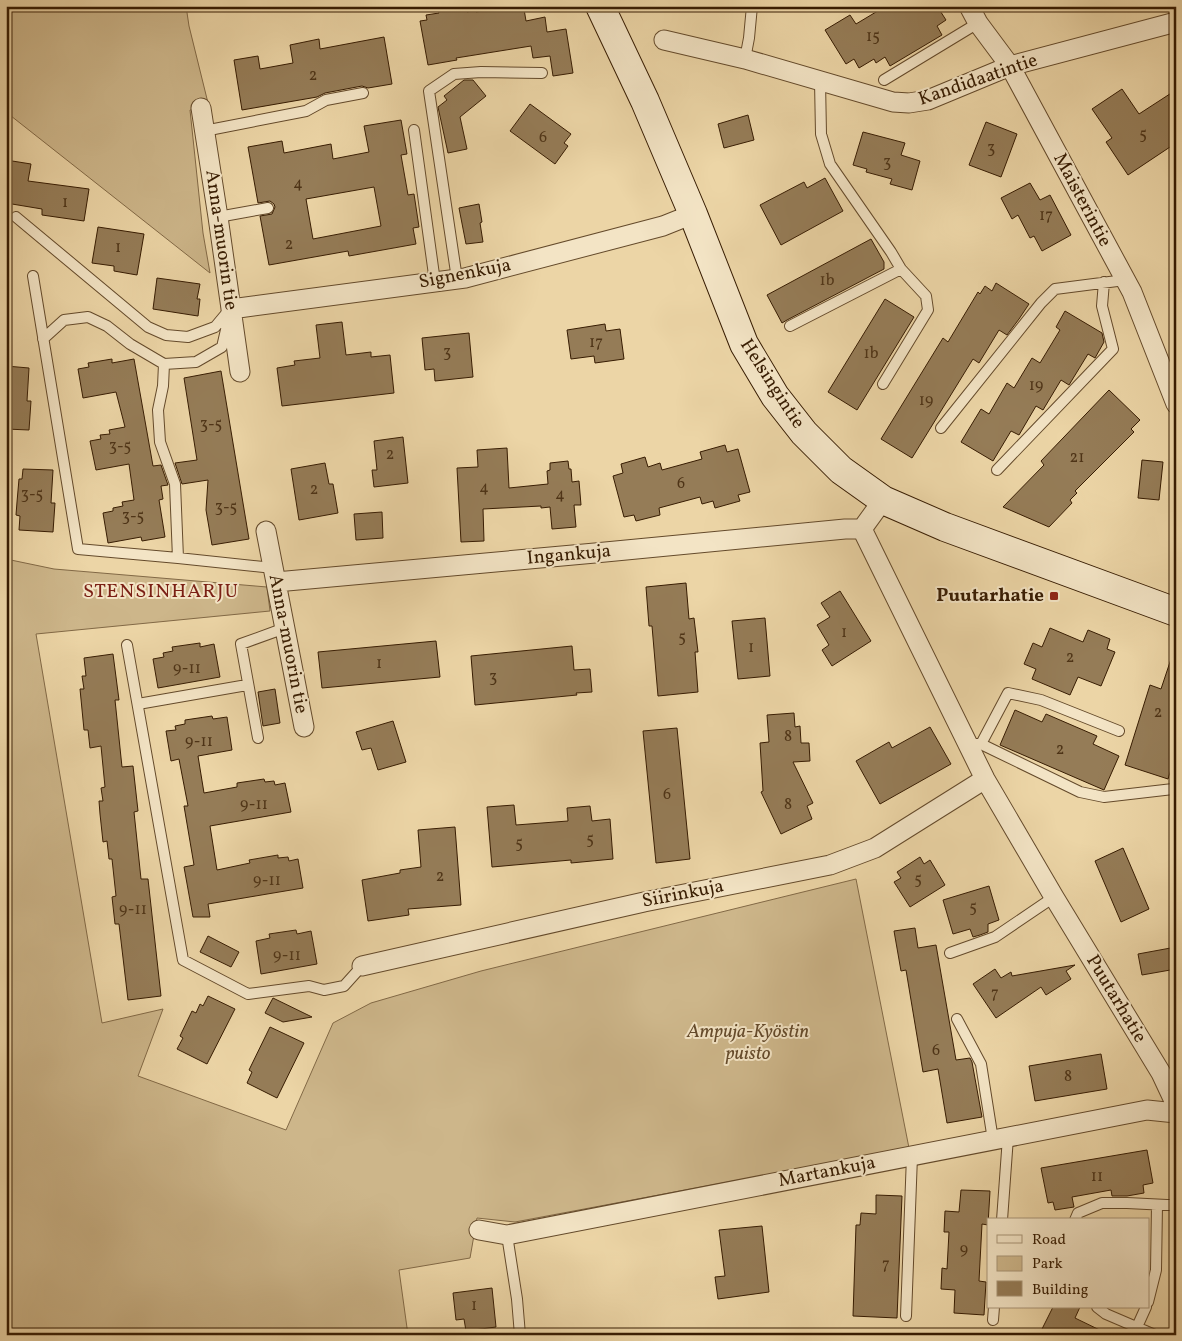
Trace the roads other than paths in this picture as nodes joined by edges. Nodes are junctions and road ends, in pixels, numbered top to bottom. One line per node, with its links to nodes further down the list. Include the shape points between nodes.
1 (600, 6): 16 (main road, Helsingintie)
2 (752, 6): 6 (lane)
3 (974, 14): 7 (street, Maisterintie); 9 (lane)
4 (1176, 22): 7 (street, Kandidaatintie)
5 (664, 40): 6 (street, Kandidaatintie)
6 (745, 58): 10 (street, Kandidaatintie)
7 (1010, 66): 10 (street, Kandidaatintie, via 928,100 909,103 893,102); 22 (street, Maisterintie)
8 (542, 73): 21 (lane, via 454,74 429,91)
9 (884, 80)
10 (820, 81): 19 (lane, via 821,134 830,164)
11 (363, 93): 14 (lane, via 326,100 306,110)
12 (201, 108): 14 (street, Anna-muorin tie)
13 (414, 130): 23 (lane)
14 (204, 131): 18 (street, Anna-muorin tie)
15 (268, 208): 18 (lane)
16 (693, 214): 21 (street, Signenkuja, via 663,226); 34 (main road, Helsingintie, via 744,344 775,396 804,433 841,470)
17 (16, 217): 25 (lane, via 148,327 166,336 188,337 215,327)
18 (218, 217): 25 (street, Anna-muorin tie)
19 (901, 269): 26 (lane); 30 (lane, via 926,296 928,310)
20 (33, 276): 27 (lane)
21 (458, 278): 23 (street, Signenkuja)
22 (1125, 280): 24 (lane); 31 (street, Maisterintie)
23 (435, 282): 25 (street, Signenkuja)
24 (1104, 282): 32 (lane, via 1054,289); 33 (lane, via 1102,306 1113,349)
25 (231, 308): 28 (lane, via 222,347 196,362); 29 (street, Anna-muorin tie)
26 (790, 326)
27 (43, 339): 28 (lane, via 64,320 88,317); 37 (lane, via 78,549)
28 (164, 364): 37 (lane, via 158,410 160,442 176,484)
29 (240, 372)
30 (883, 384)
31 (1176, 404)
32 (941, 428)
33 (997, 470)
34 (883, 500): 35 (street); 39 (main road, Helsingintie, via 945,527)
35 (862, 529): 38 (street, Ingankuja, via 605,552); 47 (street, Puutarhatie, via 947,705)
36 (266, 531): 38 (street, Anna-muorin tie)
37 (178, 558): 38 (lane)
38 (275, 575): 40 (street, Anna-muorin tie)
39 (1176, 612)
40 (285, 628): 42 (lane, via 240,644); 44 (street, Anna-muorin tie)
41 (127, 644): 43 (lane)
42 (247, 685): 43 (lane); 46 (lane)
43 (138, 704): 52 (lane, via 183,960 248,994 309,986 324,990 344,986)
44 (304, 727)
45 (1119, 731): 47 (lane, via 1041,700 1008,693)
46 (258, 738)
47 (974, 744): 48 (street, Puutarhatie); 49 (lane, via 1080,792 1104,797)
48 (985, 779): 50 (street, Puutarhatie); 52 (street, Siirinkuja, via 876,848 830,865 644,902)
49 (1173, 789)
50 (1054, 897): 51 (lane, via 995,937); 54 (street, Puutarhatie, via 1161,1072)
51 (950, 953)
52 (362, 966)
53 (957, 1019): 56 (lane, via 981,1064)
54 (1176, 1105)
55 (1176, 1112): 56 (street, Martankuja, via 1147,1110)
56 (1001, 1138): 57 (street, Martankuja); 60 (lane)
57 (912, 1156): 63 (street, Martankuja); 68 (lane)
58 (1157, 1205): 59 (lane); 61 (lane, via 1102,1203 1078,1213); 64 (lane, via 1156,1270)
59 (1176, 1205)
60 (1002, 1218)
61 (1076, 1218)
62 (479, 1230): 63 (street, Martankuja)
63 (507, 1235): 71 (lane)
64 (1150, 1294)
65 (994, 1308): 69 (lane)
66 (1098, 1308): 70 (lane)
67 (1146, 1308): 70 (lane)
68 (906, 1316)
69 (994, 1320)
70 (1137, 1327): 72 (lane)
71 (520, 1335)
72 (1155, 1335)

